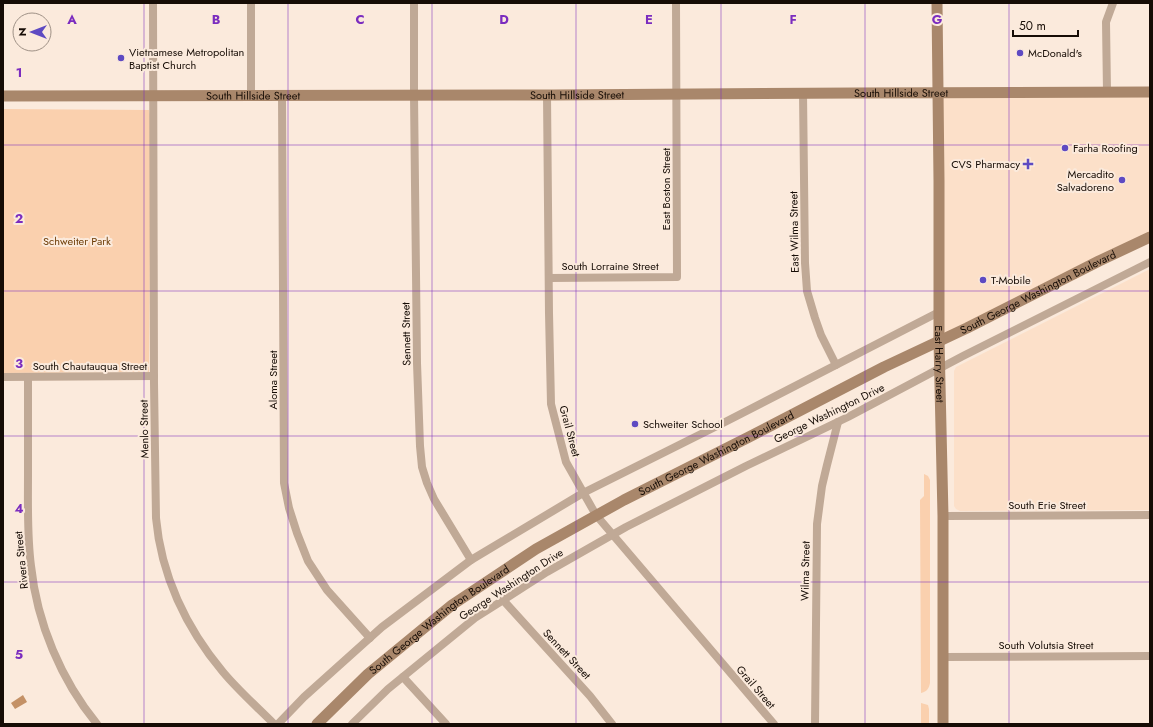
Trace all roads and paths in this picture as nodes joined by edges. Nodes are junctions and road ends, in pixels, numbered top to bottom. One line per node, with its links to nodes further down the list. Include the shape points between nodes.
1 (153, 3): 13 (street, Menlo Street)
2 (251, 3): 14 (street)
3 (414, 3): 16 (street, Sennett Street)
4 (676, 3): 11 (street)
5 (937, 3): 10 (main road, East Harry Street)
6 (1113, 3): 7 (street, via 1106,22)
7 (1107, 92): 8 (main road, South Hillside Street); 10 (main road, South Hillside Street)
8 (1150, 92)
9 (803, 93): 10 (main road, South Hillside Street); 11 (main road, South Hillside Street); 24 (street, East Wilma Street, via 807,291 821,335)
10 (937, 93): 22 (main road, East Harry Street)
11 (677, 95): 17 (main road, South Hillside Street); 20 (street, East Boston Street, via 677,277)
12 (3, 96): 13 (main road, South Hillside Street)
13 (154, 96): 14 (main road, South Hillside Street); 26 (street, Menlo Street)
14 (251, 96): 15 (main road, South Hillside Street)
15 (282, 96): 16 (main road, South Hillside Street); 37 (street, Aloma Street, via 284,483 289,508 308,561 327,590)
16 (414, 96): 17 (main road, South Hillside Street); 35 (street, Sennett Street, via 417,363 422,467 434,499)
17 (547, 96): 21 (street, Grail Street)
18 (1150, 237): 23 (main road, South George Washington Boulevard)
19 (1150, 262): 25 (street, George Washington Drive)
20 (671, 277): 21 (street, South Lorraine Street)
21 (549, 278): 30 (street, Grail Street, via 551,404 566,462)
22 (939, 312): 23 (main road, East Harry Street); 24 (street)
23 (939, 341): 25 (main road, East Harry Street); 31 (main road, South George Washington Boulevard, via 884,366)
24 (836, 365): 30 (street)
25 (939, 368): 29 (street, George Washington Drive); 33 (main road, East Harry Street)
26 (154, 376): 28 (street, South Chautauqua Street); 42 (street, Menlo Street, via 156,518 160,549 168,577 179,604 201,644 224,673)
27 (3, 377): 28 (street, South Chautauqua Street)
28 (28, 377): 41 (street, Rivera Street, via 28,528 36,600 45,632 63,672)
29 (838, 422): 34 (street, George Washington Drive); 49 (street, Wilma Street, via 826,465 817,524)
30 (583, 493): 31 (street, Grail Street); 35 (street)
31 (596, 515): 34 (street, Grail Street); 44 (main road, South George Washington Boulevard, via 536,549 452,605 368,674)
32 (1150, 515): 33 (street, South Erie Street)
33 (943, 516): 39 (main road, East Harry Street)
34 (612, 534): 36 (street, George Washington Drive); 48 (street, Grail Street)
35 (471, 560): 37 (street)
36 (503, 600): 40 (street, George Washington Drive, via 475,618); 47 (street, Sennett Street)
37 (370, 638): 43 (street)
38 (1150, 656): 39 (street, South Volutsia Street)
39 (943, 657): 50 (main road, East Harry Street)
40 (403, 677): 45 (street, George Washington Drive); 46 (street)
41 (98, 724)
42 (274, 724)
43 (278, 724)
44 (317, 724)
45 (352, 724)
46 (446, 724)
47 (612, 724)
48 (774, 724)
49 (814, 724)
50 (943, 724)

